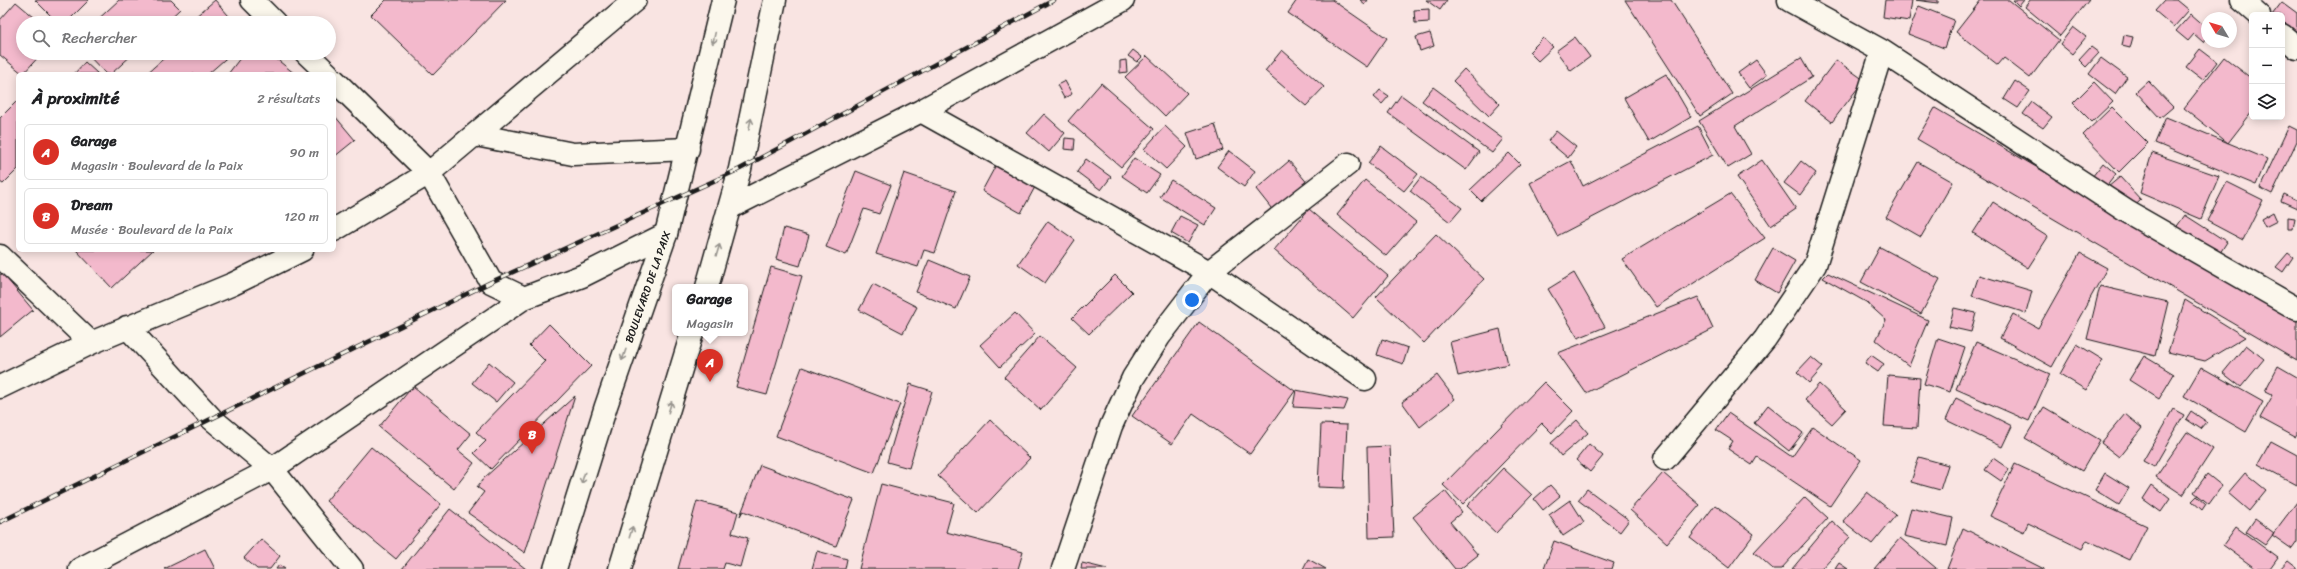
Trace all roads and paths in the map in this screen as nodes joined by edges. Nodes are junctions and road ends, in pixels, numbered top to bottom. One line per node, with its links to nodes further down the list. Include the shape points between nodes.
1 (252, 0): 9 (street)
2 (635, 0): 17 (street)
3 (723, 0): 18 (street, BOULEVARD DE LA PAIX, one-way to 18)
4 (775, 0): 21 (street, one-way to 4)
5 (1123, 0): 16 (street)
6 (1789, 0): 12 (street)
7 (2242, 0): 8 (street)
8 (2256, 12)
9 (269, 16)
10 (2285, 38): 11 (street)
11 (2297, 48)
12 (1882, 51): 29 (street, via 2126,211); 35 (street, via 1815,265 1765,339)
13 (313, 60): 14 (street)
14 (326, 72)
15 (336, 82): 20 (street)
16 (921, 111): 21 (street); 26 (street)
17 (476, 135): 18 (street, via 574,154); 20 (street)
18 (688, 149): 23 (street, BOULEVARD DE LA PAIX)
19 (1348, 164): 26 (street)
20 (429, 173): 22 (street); 28 (street, via 491,282)
21 (731, 207): 27 (street, one-way to 21)
22 (336, 229)
23 (666, 234): 28 (street, via 582,276); 39 (street, BOULEVARD DE LA PAIX, one-way to 39, via 606,406)
24 (298, 252): 30 (street, via 233,284)
25 (0, 256): 32 (street)
26 (1209, 272): 33 (street); 41 (street, via 1159,337 1133,378 1111,426)
27 (707, 284)
28 (524, 298): 36 (street)
29 (2297, 309)
30 (127, 327): 32 (street); 36 (street, via 212,419)
31 (691, 336): 40 (street, one-way to 31)
32 (91, 343): 34 (street)
33 (1365, 379)
34 (0, 387)
35 (1665, 458)
36 (272, 469): 37 (street); 38 (street)
37 (80, 569)
38 (352, 569)
39 (555, 569)
40 (620, 569)
41 (1063, 569)

